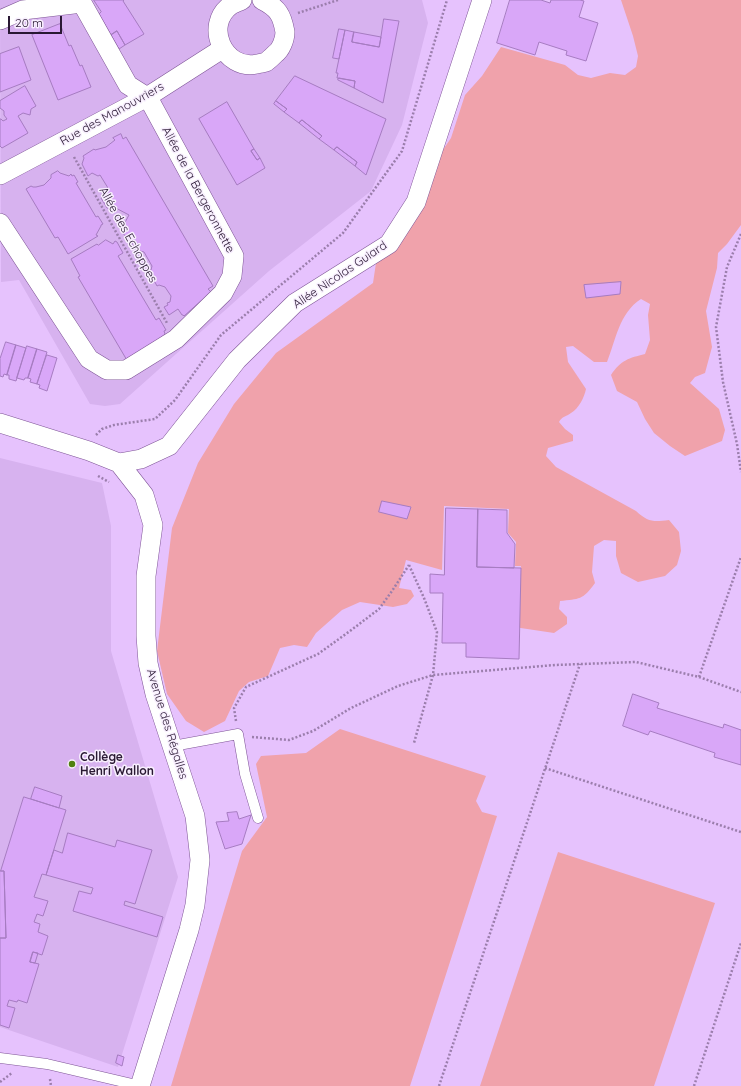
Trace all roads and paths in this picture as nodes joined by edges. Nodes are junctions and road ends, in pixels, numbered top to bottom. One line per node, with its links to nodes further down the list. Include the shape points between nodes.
1 (242, 0): 9 (street, via 230,6 220,18 218,34)
2 (262, 0): 7 (street, via 274,6)
3 (338, 0): 7 (path)
4 (447, 0): 17 (path, via 402,150 343,232 221,335 175,400 155,419 102,429)
5 (482, 0): 18 (street, Allée Nicolas Guiard, via 416,202 389,244 295,303 237,360 169,446 141,459)
6 (22, 5): 8 (street); 10 (street, via 82,3 128,85)
7 (283, 19): 9 (street, via 285,36 279,51 266,62 244,64 234,60)
8 (0, 20)
9 (222, 48): 10 (street, Rue des Manouvriers)
10 (147, 97): 11 (street, Rue des Manouvriers); 15 (street, Allée de la Bergeronnette, via 234,256 232,276 223,293)
11 (64, 141): 12 (street, Rue des Manouvriers); 15 (path, Allée des Echoppes)
12 (0, 175)
13 (0, 224): 15 (street, Allée de la Bergeronnette, via 89,359 107,370 126,370)
14 (741, 234): 19 (path, via 728,266 716,327 723,382)
15 (176, 339)
16 (0, 423): 17 (street)
17 (89, 451): 18 (street); 20 (path, via 85,462 92,473 110,482)
18 (119, 463): 28 (street, Avenue des Régalles, via 144,495 153,525 146,576 148,663 155,694)
19 (741, 472)
20 (114, 488)
21 (741, 557): 24 (path)
22 (580, 664): 23 (path); 24 (path, via 636,662); 29 (path)
23 (433, 675): 26 (path, via 398,686 351,708 313,731 289,740); 26 (path, via 437,632 409,565 379,609 350,631 318,654 246,687 234,708); 27 (path)
24 (699, 677): 25 (path)
25 (741, 692)
26 (238, 734): 28 (lane); 30 (lane, via 245,774)
27 (414, 743)
28 (173, 746): 34 (street, Avenue des Régalles, via 195,816 200,860 199,880 189,930)
29 (545, 768): 31 (path); 35 (path)
30 (258, 818)
31 (741, 832)
32 (741, 943): 36 (path)
33 (0, 1058): 34 (lane, via 47,1064)
34 (140, 1086)
35 (439, 1086)
36 (694, 1086)

